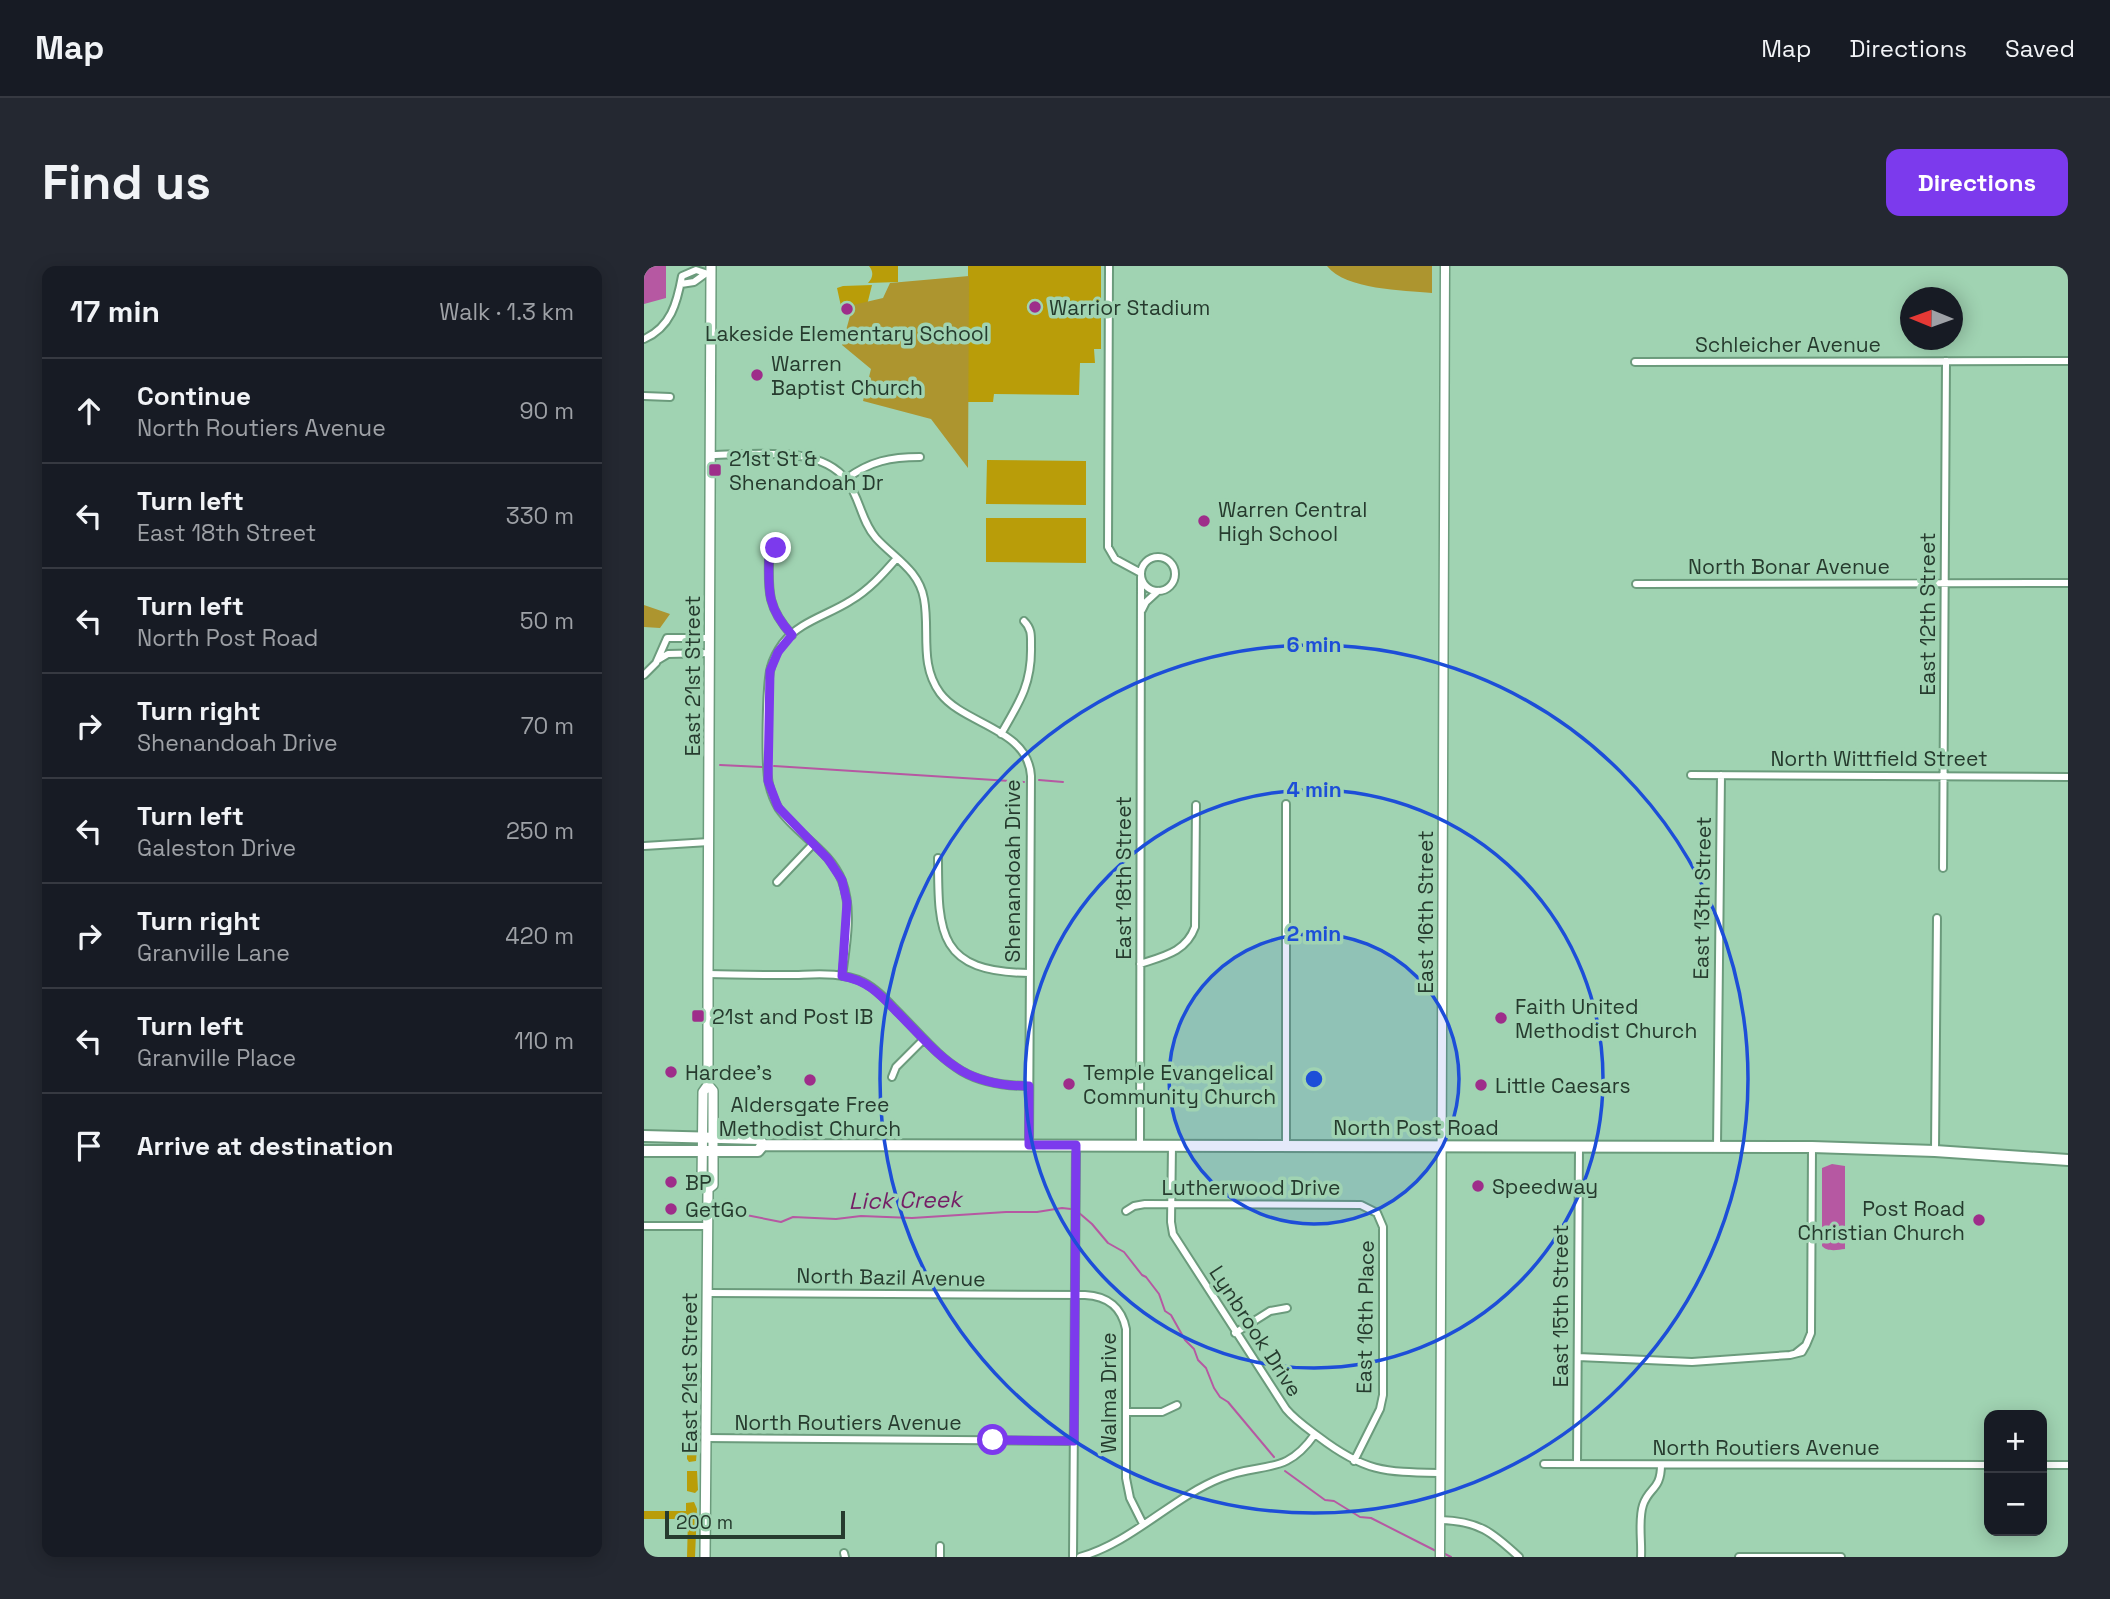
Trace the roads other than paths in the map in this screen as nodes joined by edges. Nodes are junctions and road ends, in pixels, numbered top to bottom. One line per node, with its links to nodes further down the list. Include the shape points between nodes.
1 (1109, 266): 16 (street, via 1108,540 1111,554)
2 (1445, 266): 58 (street, East 16th Street)
3 (709, 272): 4 (street, via 682,276 670,317); 10 (main road, East 21st Street)
4 (644, 339)
5 (1946, 361): 6 (street, Schleicher Avenue); 7 (street, Schleicher Avenue); 18 (street, East 12th Street)
6 (2068, 361)
7 (1635, 362)
8 (644, 396): 9 (street)
9 (670, 397)
10 (711, 455): 12 (street, Shenandoah Drive, via 808,456 830,465); 25 (main road, East 21st Street)
11 (920, 457): 12 (street, via 882,460)
12 (846, 480): 14 (street, Shenandoah Drive, via 869,529)
13 (776, 548): 24 (street, via 769,559 770,599)
14 (897, 558): 24 (street, via 859,595); 29 (street, Shenandoah Drive, via 914,574 922,592 927,661 937,688 955,707)
15 (1149, 560): 16 (street); 17 (street); 21 (street, via 1163,558 1175,571 1171,586)
16 (1125, 564): 17 (street)
17 (1141, 575): 21 (street, via 1146,587); 22 (street, East 18th Street)
18 (1945, 583): 19 (street, North Bonar Avenue); 20 (street, North Bonar Avenue); 32 (street, East 12th Street)
19 (2068, 583)
20 (1636, 584)
21 (1158, 591): 22 (street)
22 (1142, 610): 43 (street, East 18th Street)
23 (1024, 621): 29 (street, via 1031,634 1030,673)
24 (792, 635): 37 (street, via 770,671 768,776 778,807)
25 (710, 638): 26 (main road, East 21st Street); 27 (street, via 667,638)
26 (710, 653): 27 (street, via 668,654); 36 (main road, East 21st Street)
27 (658, 660): 28 (street)
28 (644, 675)
29 (1001, 734): 44 (street, Shenandoah Drive, via 1019,748 1031,771)
30 (1691, 775): 31 (street, North Wittfield Street)
31 (1721, 775): 32 (street, North Wittfield Street); 60 (street, East 13th Street)
32 (1944, 775): 33 (street, North Wittfield Street); 40 (street, East 12th Street)
33 (2068, 777)
34 (1196, 804): 43 (street, via 1195,927 1180,949)
35 (1286, 804): 57 (street)
36 (709, 842): 38 (street); 45 (main road, East 21st Street)
37 (813, 844): 41 (street); 46 (street, via 837,870 846,894)
38 (644, 846)
39 (938, 858): 44 (street, via 939,917 952,946 982,969)
40 (1943, 868)
41 (776, 881)
42 (1937, 918): 64 (street)
43 (1140, 964): 55 (street, East 18th Street)
44 (1029, 973): 49 (street, Shenandoah Drive)
45 (708, 974): 46 (street); 51 (main road, East 21st Street, via 708,1085 703,1092)
46 (842, 976): 47 (street, via 874,989)
47 (924, 1038): 48 (street); 49 (street, via 949,1064 973,1078 1003,1086)
48 (892, 1077)
49 (1029, 1086): 53 (street, Shenandoah Drive)
50 (644, 1136): 51 (main road, North Post Road)
51 (708, 1137): 52 (main road, North Post Road, via 759,1139); 63 (main road, East 21st Street)
52 (763, 1145): 53 (main road, North Post Road); 63 (main road, North Post Road, via 758,1151)
53 (1029, 1145): 54 (main road, North Post Road)
54 (1076, 1145): 55 (main road, North Post Road); 72 (street)
55 (1140, 1146): 56 (main road, North Post Road)
56 (1172, 1146): 57 (main road, North Post Road); 66 (street, Lynbrook Drive)
57 (1286, 1146): 58 (main road, North Post Road)
58 (1441, 1147): 59 (main road, North Post Road); 88 (street, East 16th Street)
59 (1578, 1147): 60 (main road, North Post Road); 75 (street, East 15th Street)
60 (1717, 1147): 61 (main road, North Post Road)
61 (1812, 1147): 64 (main road, North Post Road); 75 (street, via 1811,1333 1804,1351 1692,1362)
62 (644, 1150): 63 (main road, North Post Road)
63 (708, 1150): 70 (main road, East 21st Street, via 702,1184 708,1189)
64 (1935, 1151): 65 (main road, North Post Road)
65 (2068, 1160)
66 (1171, 1204): 67 (street, Lutherwood Drive, via 1141,1204); 68 (street, Lutherwood Drive, via 1361,1205); 74 (street, Lynbrook Drive, via 1176,1239)
67 (1126, 1211)
68 (1376, 1211): 81 (street, East 16th Place, via 1383,1227 1383,1395)
69 (644, 1226): 70 (street)
70 (708, 1226): 71 (main road, East 21st Street)
71 (707, 1293): 72 (street, North Bazil Avenue); 79 (main road, East 21st Street)
72 (1074, 1295): 77 (street, Walma Drive, via 1104,1298 1124,1319); 80 (street)
73 (1287, 1308): 74 (street, via 1266,1313)
74 (1235, 1333): 78 (street, Lynbrook Drive, via 1286,1409)
75 (1578, 1357): 83 (street, East 15th Street)
76 (1177, 1405): 77 (street, via 1162,1412)
77 (1126, 1412): 90 (street, Walma Drive, via 1127,1487)
78 (1315, 1434): 81 (street, Lynbrook Drive); 90 (street, via 1291,1460 1218,1479)
79 (706, 1438): 80 (street, North Routiers Avenue); 92 (main road, East 21st Street)
80 (1074, 1441): 94 (street)
81 (1354, 1461): 88 (street, Lynbrook Drive, via 1387,1472)
82 (1544, 1464): 83 (street, North Routiers Avenue)
83 (1577, 1464): 84 (street, North Routiers Avenue)
84 (1661, 1465): 85 (street, North Routiers Avenue); 98 (street, via 1660,1480 1642,1508)
85 (1984, 1465)
86 (2047, 1465): 87 (street)
87 (2068, 1465)
88 (1440, 1473): 89 (street, East 16th Street)
89 (1440, 1520): 96 (street, East 16th Street); 97 (street, via 1480,1526)
90 (1143, 1524): 95 (street)
91 (940, 1546): 93 (street)
92 (705, 1557)
93 (940, 1557)
94 (1073, 1557)
95 (1080, 1557)
96 (1440, 1557)
97 (1520, 1557)
98 (1642, 1557)
99 (1739, 1557): 100 (street)
100 (1841, 1557)

